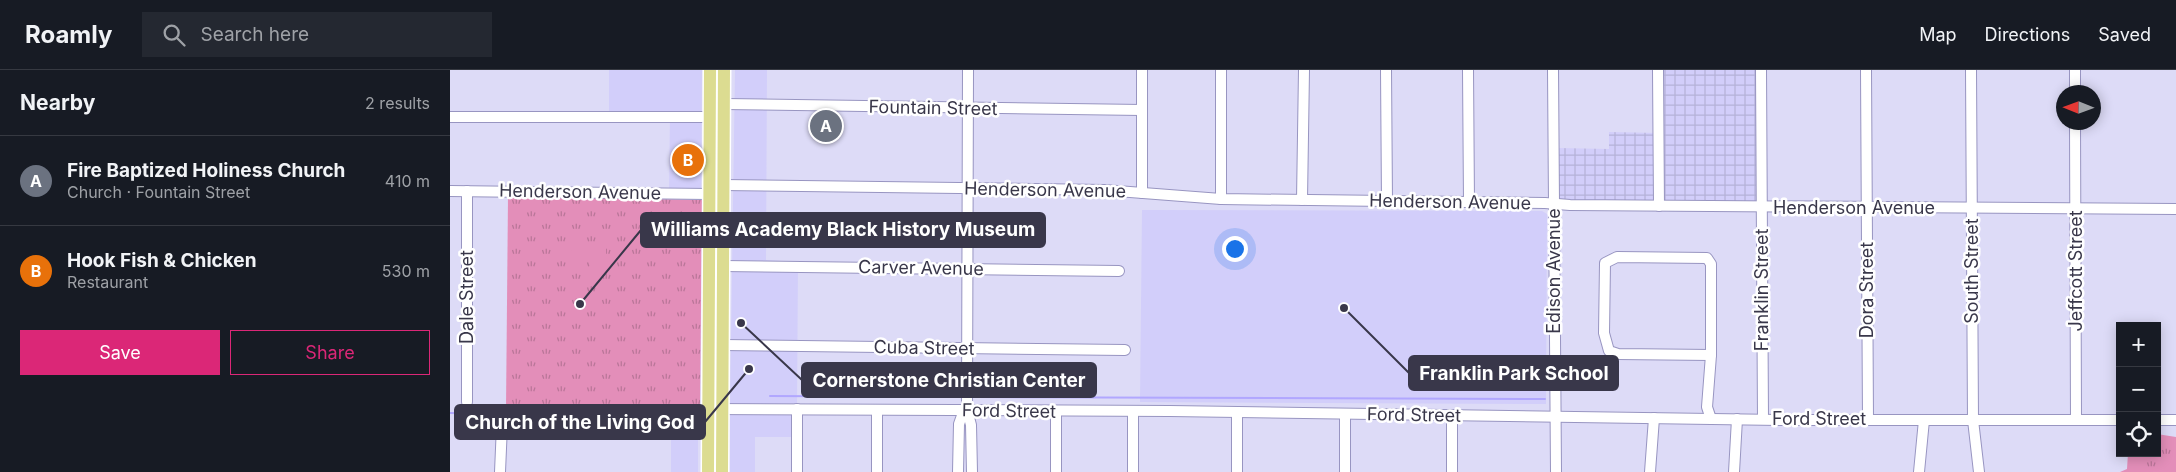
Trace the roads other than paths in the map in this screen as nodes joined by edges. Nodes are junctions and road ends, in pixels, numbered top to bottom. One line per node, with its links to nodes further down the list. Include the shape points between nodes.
1 (710, 70): 20 (main road)
2 (724, 70): 16 (main road)
3 (968, 70): 17 (street)
4 (1142, 70): 18 (street)
5 (1221, 70): 28 (street)
6 (1304, 70): 29 (street)
7 (1386, 70): 30 (street)
8 (1468, 70): 31 (street)
9 (1553, 70): 32 (street, Edison Avenue)
10 (1658, 70): 33 (street)
11 (1761, 70): 34 (street, Franklin Street)
12 (1866, 70): 36 (street, Dora Street)
13 (1971, 70): 37 (street, South Street)
14 (2075, 70): 15 (street)
15 (2075, 85)
16 (724, 104): 17 (street, Fountain Street); 22 (main road)
17 (968, 108): 18 (street, Fountain Street); 23 (street)
18 (1142, 110): 26 (street)
19 (450, 116): 20 (street)
20 (710, 117): 27 (main road)
21 (2075, 130): 38 (street, Jeffcott Street)
22 (724, 185): 23 (street, Henderson Avenue); 35 (main road)
23 (968, 188): 26 (street, Henderson Avenue); 41 (street)
24 (450, 191): 25 (street, Henderson Avenue)
25 (467, 191): 27 (street, Henderson Avenue); 47 (street, Dale Street)
26 (1142, 193): 28 (street, Henderson Avenue)
27 (710, 194): 35 (main road); 48 (main road)
28 (1221, 199): 29 (street, Henderson Avenue)
29 (1302, 200): 30 (street, Henderson Avenue)
30 (1387, 201): 31 (street, Henderson Avenue)
31 (1469, 202): 32 (street, Henderson Avenue)
32 (1554, 205): 33 (street, Henderson Avenue); 58 (street, Edison Avenue)
33 (1659, 206): 34 (street, Henderson Avenue)
34 (1761, 207): 36 (street, Henderson Avenue); 62 (street, Franklin Street)
35 (723, 208): 40 (main road)
36 (1867, 208): 37 (street, Henderson Avenue); 63 (street, Dora Street)
37 (1972, 208): 38 (street, Henderson Avenue); 65 (street, South Street)
38 (2075, 209): 39 (street, Henderson Avenue); 66 (street, Jeffcott Street)
39 (2176, 210)
40 (723, 266): 41 (street, Carver Avenue); 43 (main road)
41 (968, 268): 42 (street, Carver Avenue); 44 (street)
42 (1119, 271)
43 (722, 344): 44 (street, Cuba Street); 49 (main road)
44 (966, 348): 45 (street, Cuba Street); 52 (street)
45 (1125, 350)
46 (1711, 355): 46 (street, via 1711,264 1707,258 1617,257 1605,263 1604,333 1609,351 1618,354); 60 (street, via 1707,407)
47 (467, 402)
48 (708, 409): 49 (street, Ford Street); 70 (main road)
49 (722, 409): 50 (street, Ford Street); 71 (main road)
50 (797, 409): 51 (street, Ford Street); 75 (street)
51 (877, 410): 52 (street, Ford Street); 76 (street)
52 (965, 410): 53 (street, Ford Street); 77 (street, via 959,424); 78 (street, via 971,425)
53 (1056, 412): 54 (street, Ford Street); 79 (street)
54 (1133, 412): 55 (street, Ford Street); 80 (street)
55 (1237, 413): 56 (street, Ford Street); 81 (street)
56 (1345, 414): 57 (street, Ford Street); 82 (street)
57 (1452, 415): 58 (street, Ford Street); 83 (street)
58 (1555, 417): 59 (street, Ford Street); 84 (street, Edison Avenue)
59 (1654, 418): 60 (street, Ford Street); 85 (street)
60 (1711, 419): 61 (street, Ford Street)
61 (1737, 419): 62 (street, Ford Street); 86 (street)
62 (1763, 419): 63 (street, Ford Street)
63 (1868, 419): 64 (street, Ford Street)
64 (1924, 420): 65 (street, Ford Street); 87 (street)
65 (1973, 420): 66 (street, Ford Street); 88 (street, South Street)
66 (2076, 420): 67 (street, Ford Street)
67 (2116, 420)
68 (2161, 420): 69 (street)
69 (2176, 420)
70 (708, 424): 71 (street); 72 (street, via 502,424); 73 (main road)
71 (722, 424): 74 (main road)
72 (500, 472)
73 (708, 472)
74 (722, 472)
75 (797, 472)
76 (876, 472)
77 (958, 472)
78 (972, 472)
79 (1056, 472)
80 (1133, 472)
81 (1237, 472)
82 (1345, 472)
83 (1452, 472)
84 (1556, 472)
85 (1650, 472)
86 (1734, 472)
87 (1919, 472)
88 (1979, 472)

